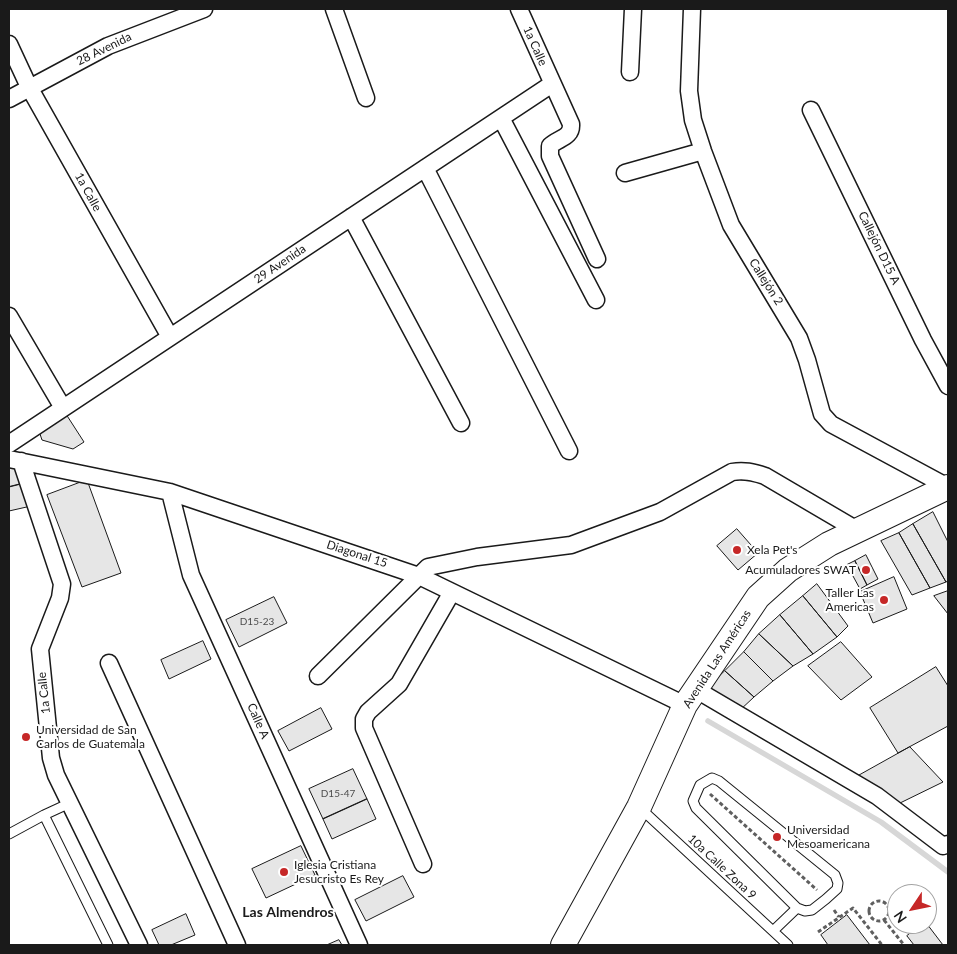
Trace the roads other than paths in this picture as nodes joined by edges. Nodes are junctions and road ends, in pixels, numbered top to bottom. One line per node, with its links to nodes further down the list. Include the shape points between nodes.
1 (204, 9): 9 (street, 28 Avenida, via 108,46)
2 (334, 9): 10 (street)
3 (519, 9): 8 (street, 1a Calle)
4 (633, 9): 7 (street)
5 (692, 9): 14 (street, Callejón 2, via 689,91 693,120)
6 (9, 44): 9 (street, 1a Calle)
7 (630, 72)
8 (552, 84): 13 (street, 29 Avenida); 18 (street, 1a Calle, via 571,130 553,143 550,156)
9 (29, 87): 11 (street, 28 Avenida); 21 (street, 1a Calle)
10 (366, 98)
11 (9, 99)
12 (810, 110): 22 (street, Callejón D15 A)
13 (501, 118): 15 (street, 29 Avenida); 19 (street)
14 (703, 151): 16 (street); 28 (street, Callejón 2, via 731,224 799,338 822,414 831,424)
15 (425, 168): 17 (street, 29 Avenida); 26 (street)
16 (625, 173)
17 (351, 217): 21 (street, 29 Avenida); 24 (street)
18 (597, 260)
19 (596, 300)
20 (9, 316): 23 (street)
21 (170, 337): 23 (street, 29 Avenida)
22 (948, 386)
23 (63, 408): 25 (street, 29 Avenida)
24 (461, 423)
25 (9, 444)
26 (569, 451)
27 (15, 460): 29 (street, Diagonal 15); 36 (street, 1a Calle, via 62,584 40,656 51,758)
28 (948, 487): 30 (main road, Avenida Las Américas)
29 (170, 492): 31 (street, Diagonal 15); 47 (street, Calle A, via 191,574)
30 (857, 530): 31 (street, via 765,476 741,471 732,472 660,512 571,545 432,565); 35 (main road, Avenida Las Américas, via 804,558 758,597)
31 (420, 576): 32 (street, Diagonal 15); 34 (street)
32 (452, 592): 35 (street, Diagonal 15); 41 (street, via 399,684 364,719 364,728)
33 (109, 663): 46 (street)
34 (318, 676)
35 (690, 697): 37 (main road, Avenida Las Américas); 40 (street, Diagonal 15, via 877,796 942,846)
36 (70, 803): 38 (lane); 45 (street, 1a Calle)
37 (639, 807): 43 (lane, 10a Calle Zona 9); 48 (main road, Avenida Las Américas)
38 (44, 815): 39 (lane); 44 (lane)
39 (9, 834)
40 (948, 844)
41 (423, 864)
42 (798, 908): 42 (lane, via 812,910 826,899 836,889 835,876 719,781 712,778 700,785 693,801 696,808); 43 (lane)
43 (773, 931): 49 (lane, 10a Calle Zona 9)
44 (108, 945)
45 (139, 945)
46 (237, 945)
47 (359, 945)
48 (563, 945)
49 (788, 945)

